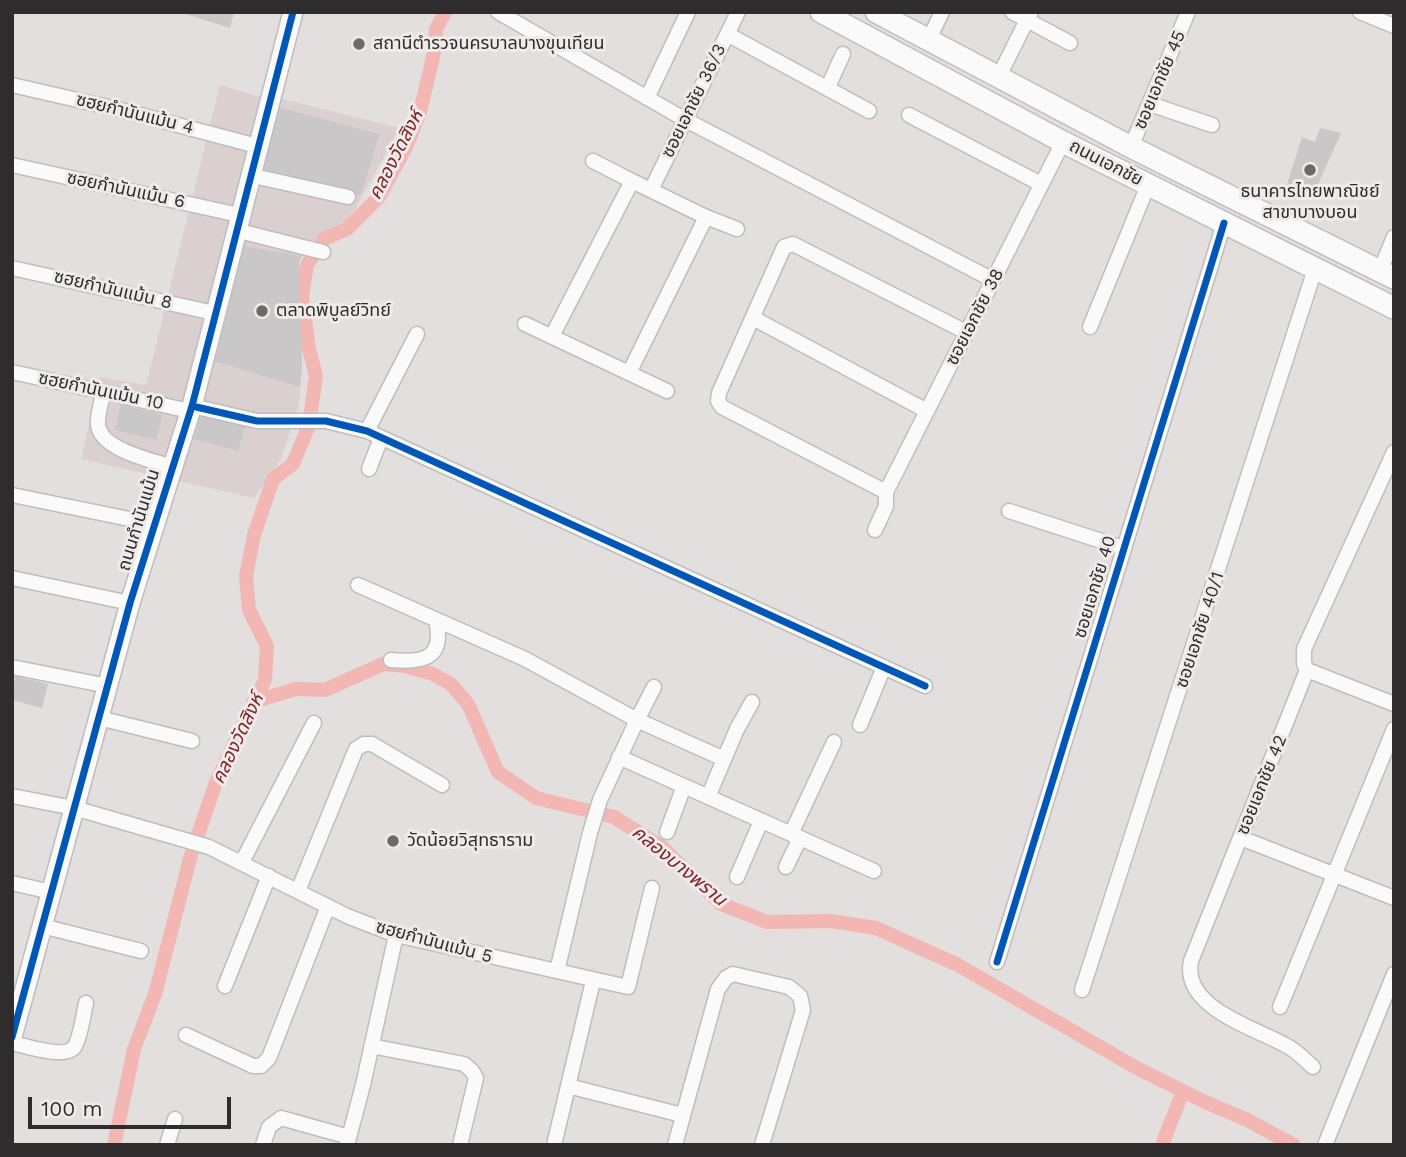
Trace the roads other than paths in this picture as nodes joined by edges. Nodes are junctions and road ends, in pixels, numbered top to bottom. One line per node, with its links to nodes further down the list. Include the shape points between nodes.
1 (292, 12): 29 (street, ถนนกำนันแม้น)
2 (688, 12): 22 (street)
3 (738, 12): 14 (street, ซอยเอกชัย 36/3)
4 (821, 12): 17 (main road, ถนนเอกชัย)
5 (876, 12): 13 (main road, ถนนเอกชัย)
6 (942, 12): 15 (street)
7 (1012, 12): 11 (street)
8 (1188, 12): 23 (street, ซอยเอกชัย 45)
9 (1360, 12): 12 (street)
10 (505, 14): 22 (street)
11 (1029, 16): 16 (street); 19 (street)
12 (1394, 26)
13 (904, 27): 15 (main road, ถนนเอกชัย); 17 (main road)
14 (727, 34): 21 (street); 26 (street, ซอยเอกชัย 36/3)
15 (928, 41): 19 (main road, ถนนเอกชัย)
16 (1070, 43)
17 (892, 50): 28 (main road, ถนนเอกชัย)
18 (843, 54): 21 (street)
19 (998, 78): 30 (main road, ถนนเอกชัย)
20 (12, 85): 29 (street, ซฮยกำนันแม้น 4)
21 (828, 87): 24 (street)
22 (647, 98): 26 (street)
23 (1150, 104): 27 (street); 30 (street, ซอยเอกชัย 45)
24 (869, 111)
25 (909, 115): 35 (street)
26 (684, 119): 37 (street, ซอยเอกชัย 36/3); 48 (street)
27 (1212, 125)
28 (1063, 142): 35 (street, ซอยเอกชัย 38); 36 (main road, ถนนเอกชัย)
29 (257, 146): 33 (street, ถนนกำนันแม้น)
30 (1131, 146): 47 (main road, ถนนเอกชัย)
31 (593, 161): 34 (street)
32 (12, 165): 40 (street, ซฮยกำนันแม้น 6)
33 (249, 175): 38 (street); 40 (street, ถนนกำนันแม้น)
34 (632, 181): 37 (street); 56 (street)
35 (1041, 184): 48 (street, ซอยเอกชัย 38)
36 (1148, 185): 41 (main road, ถนนเอกชัย); 53 (street)
37 (651, 190): 39 (street)
38 (348, 197)
39 (706, 217): 42 (street); 58 (street)
40 (237, 222): 44 (street, ซฮยกำนันแม้น 6); 50 (street, ถนนกำนันแม้น)
41 (1224, 223): 46 (main road, ถนนเอกชัย); 73 (street, ซอยเอกชัย 40)
42 (737, 229)
43 (1394, 237): 47 (street)
44 (323, 252)
45 (12, 268): 50 (street, ซฮยกำนันแม้น 8)
46 (1315, 269): 49 (main road, ถนนเอกชัย); 125 (street, ซอยเอกชัย 40/1)
47 (1387, 274)
48 (993, 280): 54 (street, ซอยเอกชัย 38)
49 (1394, 308)
50 (214, 313): 61 (street, ถนนกำนันแม้น)
51 (752, 318): 54 (street, via 784,247 793,244); 62 (street); 68 (street, via 719,393 722,407)
52 (525, 324): 56 (street)
53 (1090, 327)
54 (966, 332): 62 (street, ซอยเอกชัย 38)
55 (417, 334): 63 (street)
56 (552, 336): 58 (street)
57 (12, 372): 60 (street, ซฮยกำนันแม้น 10)
58 (629, 373): 59 (street)
59 (667, 391)
60 (104, 392): 61 (street, ซฮยกำนันแม้น 10); 66 (street, via 98,428 105,440)
61 (191, 408): 63 (street, ซฮยกำนันแม้น 10, via 257,421 326,421); 66 (street, ถนนกำนันแม้น)
62 (927, 411): 68 (street, ซอยเอกชัย 38)
63 (367, 431): 64 (street, ซฮยกำนันแม้น 10)
64 (381, 438): 67 (street); 80 (street, ซฮยกำนันแม้น 10)
65 (1394, 452): 81 (street, ซอยเอกชัย 42, via 1304,649)
66 (173, 467): 71 (street, ถนนกำนันแม้น)
67 (369, 469)
68 (886, 492): 72 (street, ซอยเอกชัย 38, via 886,506)
69 (12, 495): 71 (street)
70 (1009, 511): 73 (street)
71 (154, 524): 76 (street, ถนนกำนันแม้น)
72 (875, 530)
73 (1124, 548): 120 (street, ซอยเอกชัย 40)
74 (12, 578): 76 (street)
75 (358, 585): 77 (street)
76 (130, 604): 82 (street, ถนนกำนันแม้น)
77 (436, 620): 78 (street, via 440,635 431,655 423,661); 88 (street, via 525,659)
78 (391, 660)
79 (12, 667): 82 (street)
80 (884, 667): 83 (street, ซฮยกำนันแม้น 10); 90 (street)
81 (1307, 670): 86 (street); 104 (street, ซอยเอกชัย 42)
82 (108, 686): 87 (street, ถนนกำนันแม้น)
83 (925, 686)
84 (654, 687): 88 (street)
85 (751, 702): 95 (street)
86 (1394, 704)
87 (99, 718): 92 (street); 100 (street, ถนนกำนันแม้น)
88 (636, 720): 94 (street); 95 (street)
89 (314, 723): 105 (street)
90 (860, 724)
91 (1394, 729): 108 (street)
92 (192, 741)
93 (834, 742): 103 (street)
94 (619, 757): 97 (street); 121 (street, via 590,833)
95 (724, 759): 99 (street)
96 (442, 785): 113 (street, via 372,744 356,749)
97 (684, 786): 99 (street); 102 (street)
98 (12, 796): 100 (street, ซฮยกำนันแม้น 5)
99 (708, 797): 101 (street)
100 (74, 808): 105 (street, ซฮยกำนันแม้น 5, via 209,847); 114 (street, ถนนกำนันแม้น)
101 (761, 821): 103 (street); 110 (street)
102 (667, 832)
103 (796, 836): 106 (street); 107 (street)
104 (1241, 838): 108 (street); 133 (street, ซอยเอกชัย 42, via 1188,974 1197,991 1229,1018 1289,1046)
105 (242, 862): 109 (street, ซฮยกำนันแม้น 5)
106 (786, 867)
107 (874, 871)
108 (1335, 875): 115 (street); 128 (street)
109 (269, 876): 113 (street, ซฮยกำนันแม้น 5); 124 (street)
110 (737, 877)
111 (12, 883): 114 (street)
112 (652, 888): 123 (street, ซฮยกำนันแม้น 5, via 628,987)
113 (298, 891): 116 (street, ซฮยกำนันแม้น 5)
114 (51, 892): 117 (street, ถนนกำนันแม้น)
115 (1394, 898)
116 (328, 906): 118 (street, ซฮยกำนันแม้น 5); 129 (street, via 270,1058 253,1066)
117 (42, 926): 119 (street); 126 (street, ถนนกำนันแม้น)
118 (396, 935): 121 (street, ซฮยกำนันแม้น 5); 132 (street)
119 (141, 951)
120 (998, 962)
121 (557, 971): 123 (street, ซฮยกำนันแม้น 5)
122 (1394, 974): 137 (street)
123 (593, 981): 134 (street)
124 (225, 986)
125 (1082, 990)
126 (17, 998): 130 (street, ถนนกำนันแม้น)
127 (86, 1003): 131 (street, via 75,1047 68,1053)
128 (1280, 1007)
129 (186, 1035)
130 (12, 1037)
131 (12, 1044)
132 (371, 1046): 138 (street); 141 (street, via 464,1064 472,1071 476,1078)
133 (1313, 1067)
134 (568, 1087): 135 (street); 142 (street)
135 (682, 1115): 143 (street); 144 (street, via 718,989 726,978 733,974 789,987 800,996 803,1010)
136 (175, 1119): 139 (street)
137 (1328, 1140)
138 (348, 1141): 140 (street, via 281,1118 269,1127)
139 (167, 1145)
140 (263, 1145)
141 (460, 1145)
142 (554, 1145)
143 (675, 1145)
144 (762, 1145)

